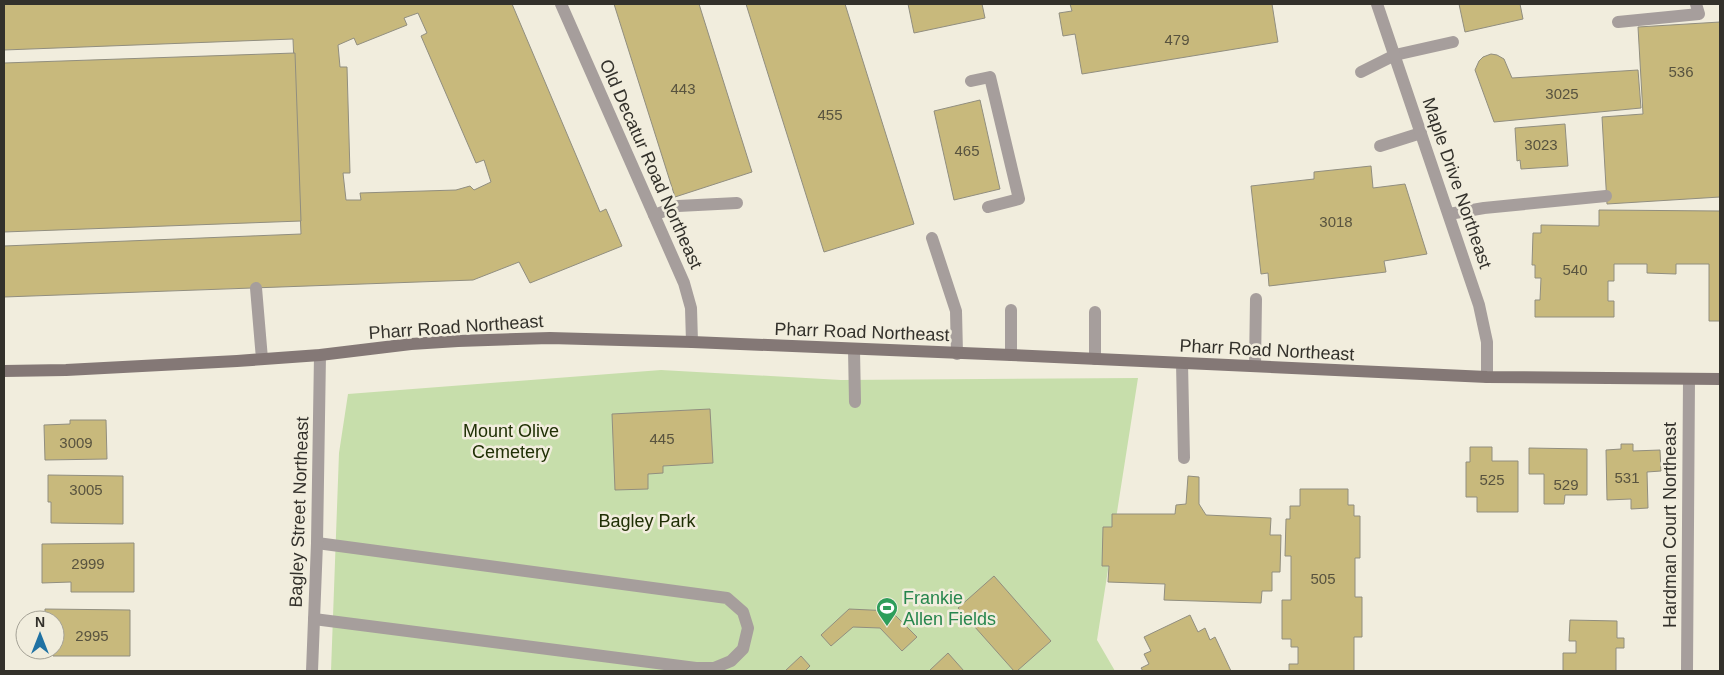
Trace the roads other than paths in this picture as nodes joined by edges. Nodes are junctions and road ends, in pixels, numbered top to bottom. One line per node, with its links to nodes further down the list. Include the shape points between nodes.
1 (561, 4): 15 (street, Old Decatur Road Northeast)
2 (1377, 4): 6 (street, Maple Drive Northeast)
3 (1696, 4): 4 (street, via 1699,14)
4 (1618, 22)
5 (1453, 42): 6 (street)
6 (1395, 55): 7 (street); 9 (street, Maple Drive Northeast)
7 (1361, 72)
8 (971, 81): 13 (street, via 990,77 1019,199)
9 (1421, 132): 10 (street); 14 (street, Maple Drive Northeast)
10 (1380, 146)
11 (1606, 196): 14 (street)
12 (737, 203): 15 (street, via 678,206)
13 (988, 207)
14 (1449, 214): 31 (street, Maple Drive Northeast, via 1488,342)
15 (654, 215): 21 (street, Old Decatur Road Northeast, via 684,283 691,308)
16 (932, 238): 23 (street, via 956,311)
17 (256, 288): 26 (street)
18 (1256, 299): 29 (street)
19 (1011, 310): 25 (street)
20 (1096, 312): 27 (street)
21 (692, 342): 22 (street, Pharr Road Northeast); 24 (street, Pharr Road Northeast, via 503,339 412,344)
22 (854, 350): 23 (street, Pharr Road Northeast); 34 (street)
23 (957, 354): 25 (street, Pharr Road Northeast)
24 (320, 355): 26 (street, Pharr Road Northeast); 36 (street, Bagley Street Northeast)
25 (1010, 355): 27 (street, Pharr Road Northeast)
26 (262, 359): 30 (street, Pharr Road Northeast)
27 (1096, 359): 28 (street, Pharr Road Northeast)
28 (1182, 363): 29 (street, Pharr Road Northeast); 35 (street)
29 (1255, 366): 31 (street, Pharr Road Northeast)
30 (4, 372)
31 (1488, 377): 32 (street, Pharr Road Northeast)
32 (1689, 379): 33 (street, Pharr Road Northeast); 39 (street, Hardman Court Northeast)
33 (1720, 379)
34 (855, 402)
35 (1184, 458)
36 (317, 543): 37 (street, Bagley Street Northeast); 37 (street, via 727,598 743,612 748,628 743,649 731,661 714,668 696,668)
37 (314, 619): 38 (street, Bagley Street Northeast)
38 (312, 671)
39 (1687, 671)

